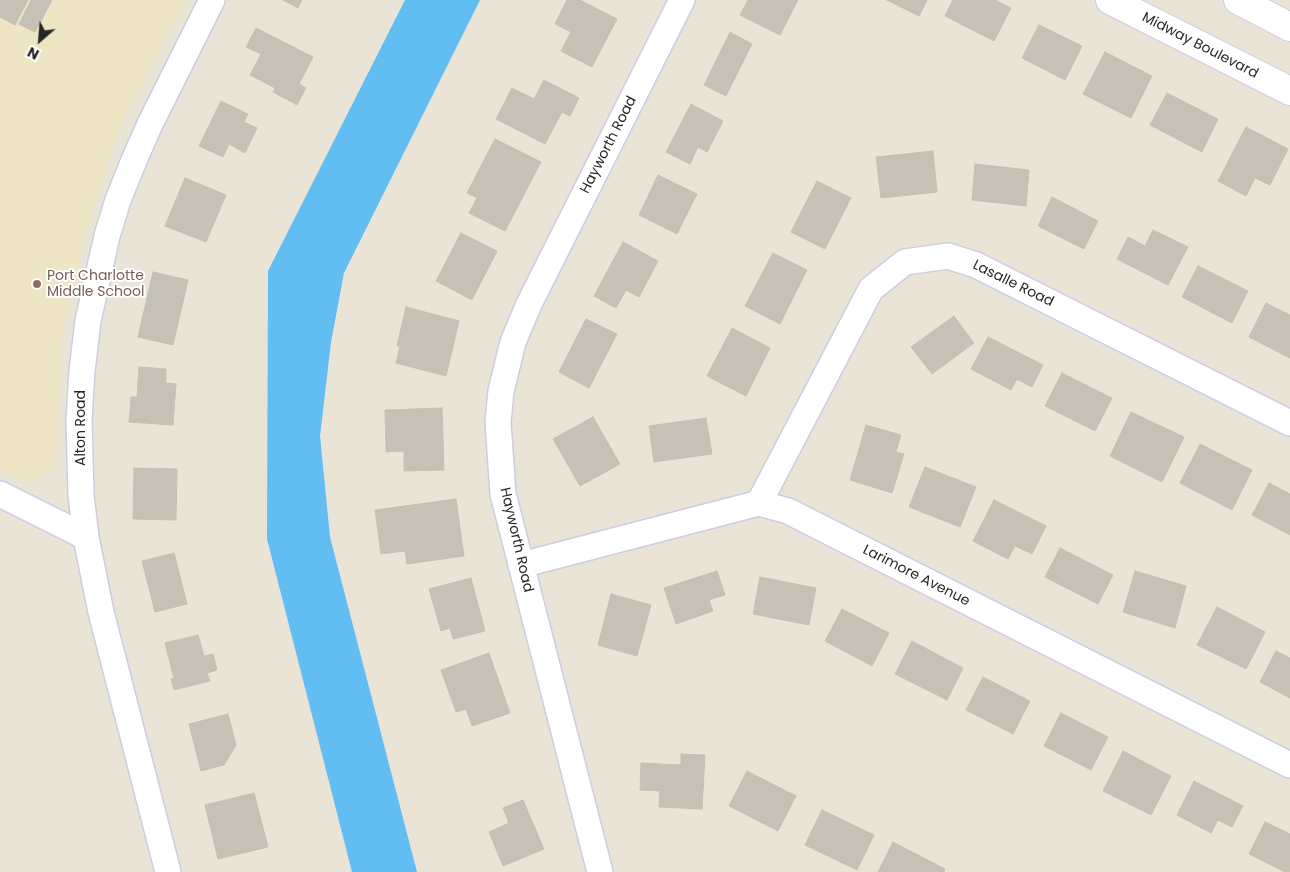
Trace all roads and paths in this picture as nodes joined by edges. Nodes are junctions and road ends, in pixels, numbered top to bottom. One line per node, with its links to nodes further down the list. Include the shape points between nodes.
1 (212, 0): 10 (street, Alton Road, via 138,149 107,236 88,321 82,371 79,430)
2 (682, 0): 11 (street, Hayworth Road, via 513,342 501,391 498,422 503,494)
3 (1110, 0): 6 (street, Midway Boulevard)
4 (1238, 0): 5 (street)
5 (1290, 26)
6 (1290, 91)
7 (1290, 423): 9 (street, Lasalle Road, via 976,265 948,256 905,262 871,290)
8 (0, 494): 10 (street)
9 (759, 503): 11 (street); 12 (street, Larimore Avenue, via 788,511)
10 (86, 537): 13 (street, Alton Road, via 101,612)
11 (521, 565): 14 (street, Hayworth Road)
12 (1290, 765)
13 (168, 872)
14 (600, 872)

